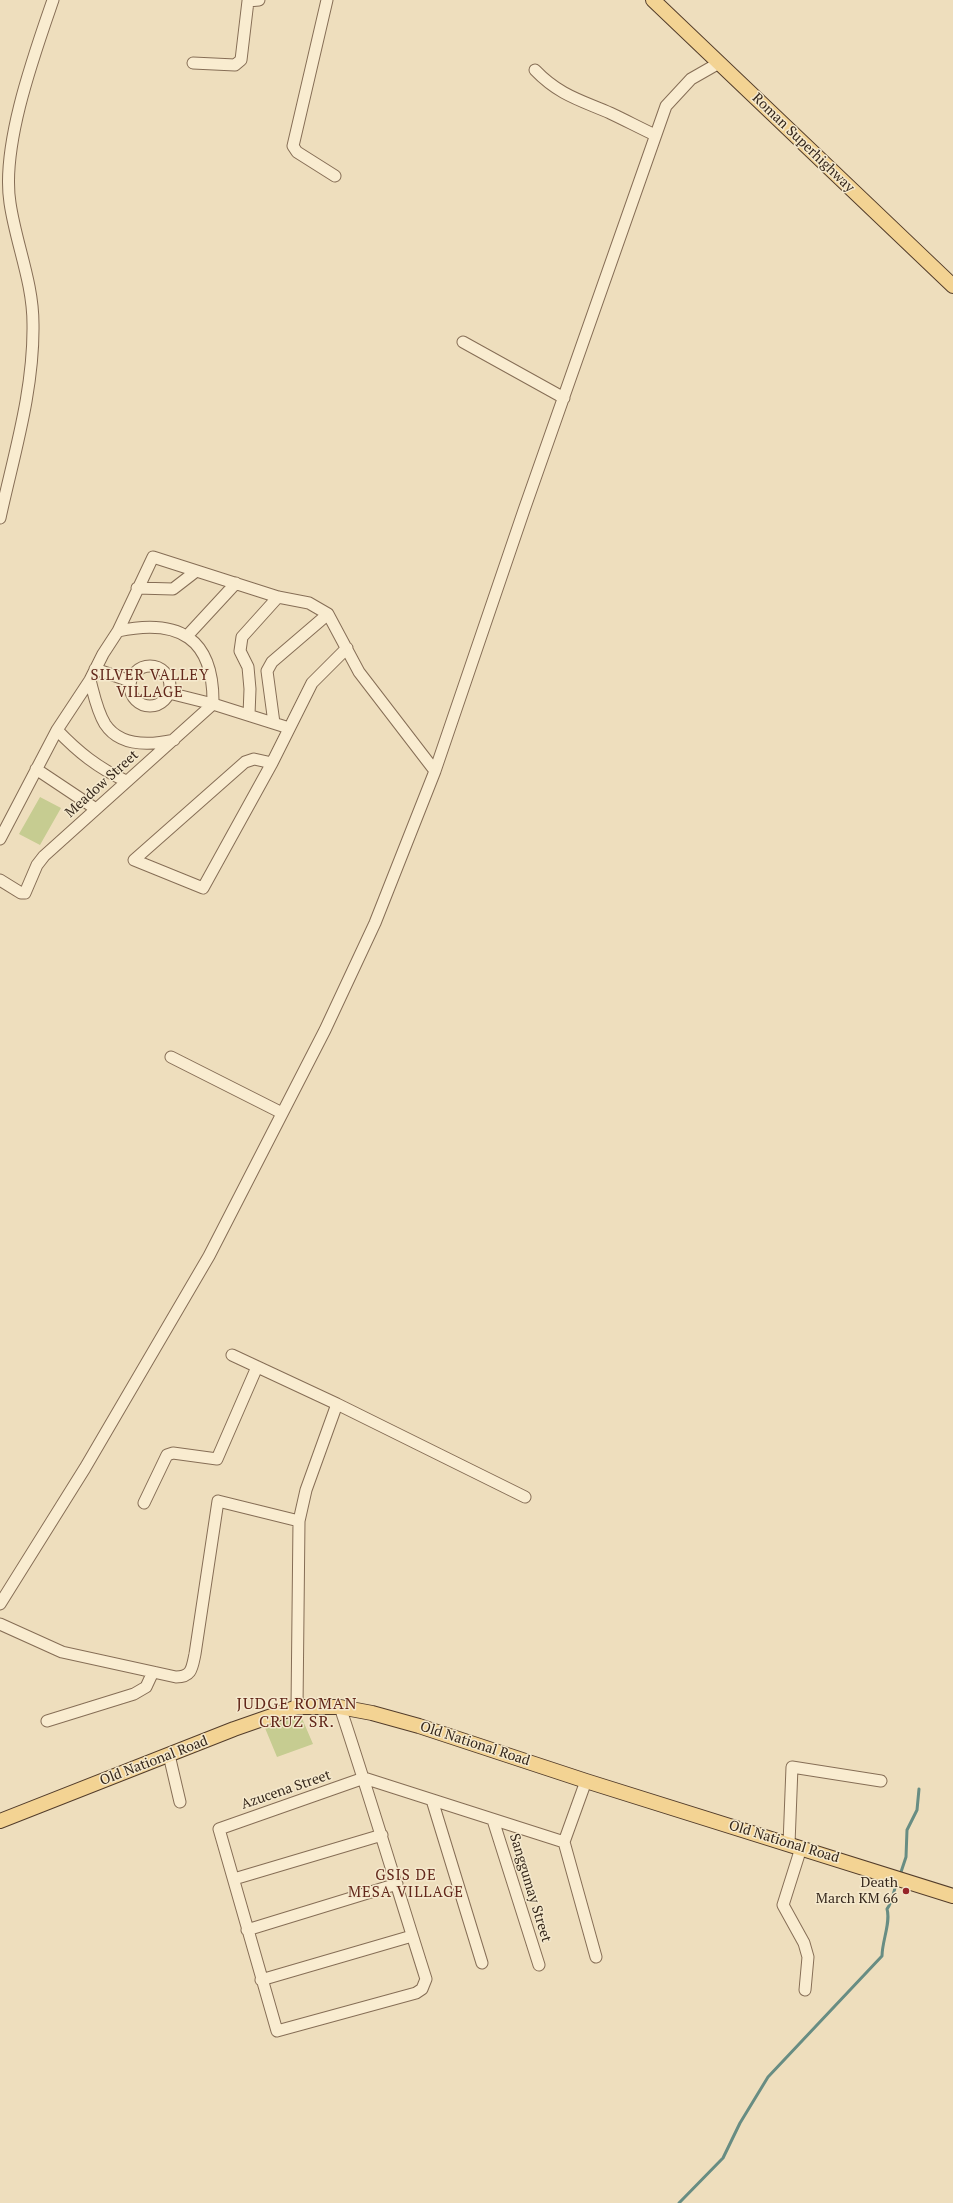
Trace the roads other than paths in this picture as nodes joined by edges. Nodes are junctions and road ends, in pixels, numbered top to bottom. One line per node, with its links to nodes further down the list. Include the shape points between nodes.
1 (53, 0): 13 (street, via 19,109 9,175 10,202 31,293 33,350 28,393)
2 (252, 0): 5 (street, via 241,60 235,65)
3 (327, 0): 9 (street, via 293,146 297,152)
4 (653, 0): 6 (main road, Roman Superhighway)
5 (193, 63)
6 (719, 63): 8 (street, via 691,78 680,88 666,106); 10 (main road, Roman Superhighway)
7 (535, 70): 8 (street, via 553,87 578,102 609,113)
8 (655, 135): 12 (street)
9 (335, 176)
10 (953, 286)
11 (462, 342): 12 (street)
12 (564, 398): 34 (street)
13 (0, 518)
14 (195, 572): 15 (street); 16 (street, via 173,589); 16 (street, via 153,557)
15 (236, 583): 17 (street); 20 (street)
16 (137, 588): 19 (street)
17 (278, 597): 18 (street, via 309,604); 27 (street, via 242,637 240,651 248,667 250,689)
18 (328, 614): 21 (street); 28 (street, via 272,662 267,672)
19 (118, 631): 20 (street, via 157,628); 22 (street)
20 (187, 636): 26 (street, via 201,649 208,663 213,681)
21 (347, 648): 29 (street, via 312,683); 34 (street, via 359,672)
22 (95, 669): 23 (street); 24 (street)
23 (90, 680): 30 (street); 31 (street, via 106,726 121,737 137,743 153,744)
24 (130, 681): 25 (street, via 131,694 140,704 146,706 160,703); 25 (street, via 137,670 149,665 156,666 166,674 170,687)
25 (168, 693): 26 (street)
26 (213, 704): 27 (street); 31 (street, Meadow Street)
27 (249, 715): 28 (street)
28 (274, 723): 29 (street)
29 (289, 728): 32 (street)
30 (58, 730): 33 (street); 35 (street, via 87,759 105,772)
31 (175, 740): 35 (street, Meadow Street)
32 (272, 762): 32 (street, via 254,759 245,762 134,860 203,888)
33 (36, 769): 36 (street); 37 (street)
34 (435, 771): 40 (street, via 375,923 325,1030)
35 (126, 781): 36 (street, Meadow Street)
36 (96, 809): 38 (street, Meadow Street, via 44,856 23,893)
37 (0, 839)
38 (0, 880)
39 (171, 1057): 40 (street)
40 (282, 1113): 47 (street, via 209,1256 85,1468)
41 (232, 1355): 42 (street)
42 (256, 1366): 43 (street); 45 (street, via 217,1459 173,1453 167,1455)
43 (337, 1404): 44 (street); 46 (street, via 306,1490)
44 (525, 1497)
45 (144, 1503)
46 (299, 1521): 49 (street, via 218,1501 191,1672 180,1677); 51 (street)
47 (0, 1604)
48 (0, 1624): 49 (street, via 62,1652)
49 (153, 1672): 52 (street, via 146,1687 134,1694)
50 (340, 1706): 51 (main road, Old National Road); 54 (street); 55 (main road, Old National Road, via 419,1726)
51 (297, 1707): 53 (main road, Old National Road)
52 (48, 1721)
53 (169, 1755): 58 (street); 60 (main road, Old National Road)
54 (364, 1778): 57 (street); 61 (street); 64 (street, Azucena Street, via 218,1829)
55 (586, 1781): 62 (street); 63 (main road, Old National Road)
56 (881, 1781): 63 (street, via 792,1767)
57 (432, 1800): 59 (street); 70 (street)
58 (180, 1802)
59 (493, 1820): 62 (street); 71 (street, Sanggumay Street)
60 (0, 1821)
61 (382, 1835): 64 (street); 65 (street)
62 (564, 1842): 69 (street)
63 (795, 1846): 66 (main road, Old National Road); 73 (street, via 783,1905 804,1943 808,1957)
64 (234, 1879): 67 (street)
65 (397, 1884): 67 (street); 68 (street)
66 (953, 1896)
67 (247, 1930): 72 (street)
68 (412, 1936): 72 (street); 72 (street, via 426,1979 416,1993 277,2031)
69 (596, 1957)
70 (482, 1963)
71 (539, 1965)
72 (261, 1980)
73 (805, 1990)

